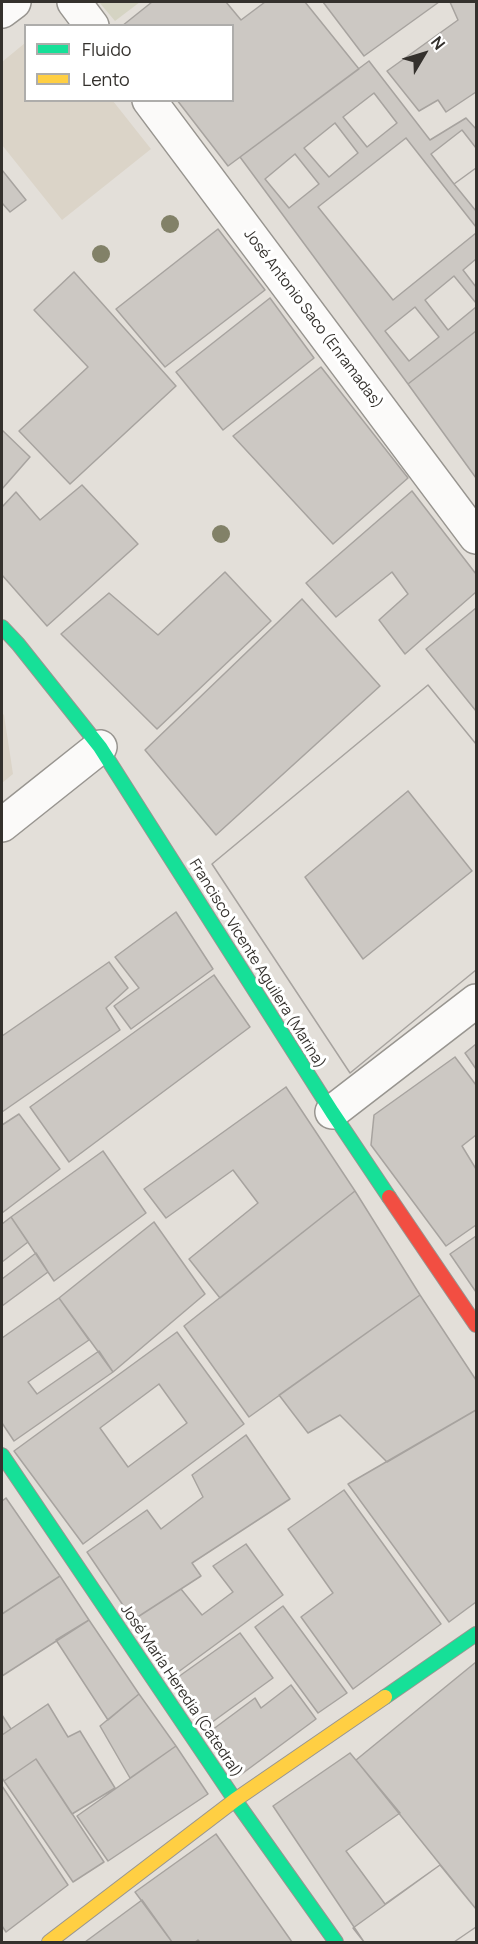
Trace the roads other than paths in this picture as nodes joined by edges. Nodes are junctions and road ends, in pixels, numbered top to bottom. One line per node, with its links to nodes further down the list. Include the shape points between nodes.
1 (14, 2): 3 (street)
2 (74, 2): 4 (street)
3 (2, 11)
4 (90, 24)
5 (151, 102): 6 (street, José Antonio Saco (Enramadas))
6 (477, 537)
7 (2, 627): 8 (street, Francisco Vicente Aguilera (Marina))
8 (100, 747): 9 (street); 11 (street, Francisco Vicente Aguilera (Marina))
9 (2, 825)
10 (477, 1001): 11 (street)
11 (332, 1112): 12 (street, Francisco Vicente Aguilera (Marina))
12 (477, 1325)
13 (2, 1455): 15 (street, José María Heredia (Catedral))
14 (477, 1634): 15 (street)
15 (235, 1800): 16 (street); 17 (street, José María Heredia (Catedral))
16 (50, 1942)
17 (336, 1942)

